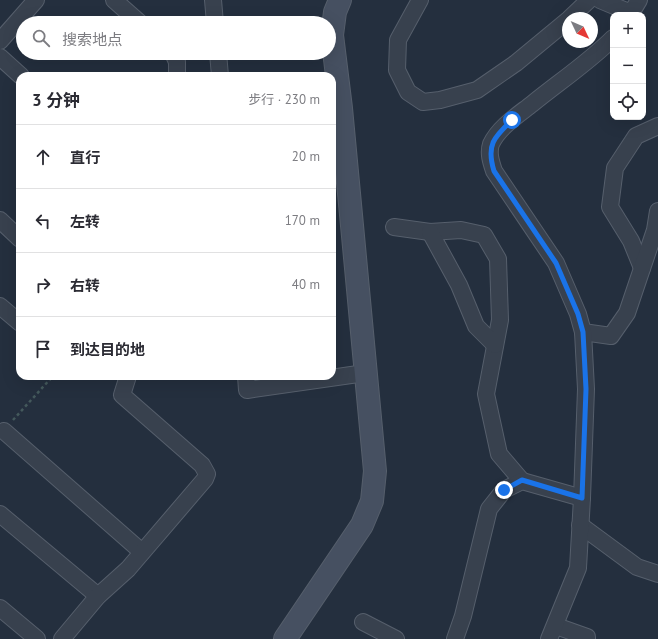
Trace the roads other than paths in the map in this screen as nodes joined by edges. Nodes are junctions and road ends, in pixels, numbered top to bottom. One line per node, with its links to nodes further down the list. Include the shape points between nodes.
1 (36, 0): 10 (street)
2 (114, 0): 11 (street)
3 (213, 0): 12 (street)
4 (340, 0): 13 (street)
5 (420, 0): 15 (street, via 398,40 397,70 408,92 423,102 477,90 516,63)
6 (589, 0): 9 (street)
7 (600, 0): 8 (street)
8 (633, 9)
9 (576, 12)
10 (22, 16)
11 (132, 16)
12 (214, 16)
13 (334, 16)
14 (16, 23): 16 (street)
15 (562, 25)
16 (0, 41)
17 (610, 41): 36 (street, via 586,63 512,120 499,132 491,145 490,158 494,171 556,263)
18 (0, 57): 22 (street)
19 (177, 60): 23 (street)
20 (219, 60): 24 (street)
21 (334, 60): 25 (street)
22 (17, 72)
23 (177, 72)
24 (220, 72)
25 (335, 72)
26 (336, 78): 38 (street)
27 (658, 126): 33 (street, via 636,136 615,168 610,207 631,241)
28 (658, 211): 33 (street, via 655,230)
29 (0, 220): 32 (street)
30 (394, 227): 31 (street)
31 (430, 232): 37 (street, via 459,285 476,326); 37 (street, via 461,230 484,235 498,259 500,320)
32 (16, 235)
33 (642, 268): 36 (street, via 627,313 611,336)
34 (1, 309): 35 (street)
35 (16, 321)
36 (583, 332): 45 (street, via 586,389)
37 (495, 345): 44 (street, via 486,394 499,454)
38 (365, 373): 39 (street); 56 (street, via 375,471 372,501 362,525)
39 (336, 377)
40 (127, 380): 48 (street, via 122,395 202,465 207,474)
41 (246, 380): 42 (street, via 247,390)
42 (316, 380)
43 (4, 431): 48 (street)
44 (522, 480): 45 (street); 58 (street, via 504,490 488,509 463,616)
45 (582, 498): 47 (street)
46 (0, 514): 50 (street)
47 (580, 525): 49 (street, via 638,567); 53 (street, via 578,568)
48 (142, 552): 50 (street, via 119,578)
49 (658, 574)
50 (98, 596): 55 (street)
51 (0, 608): 54 (street)
52 (363, 622): 57 (street)
53 (553, 632): 59 (street)
54 (37, 639)
55 (62, 639)
56 (285, 639)
57 (396, 639)
58 (455, 639)
59 (587, 639)

